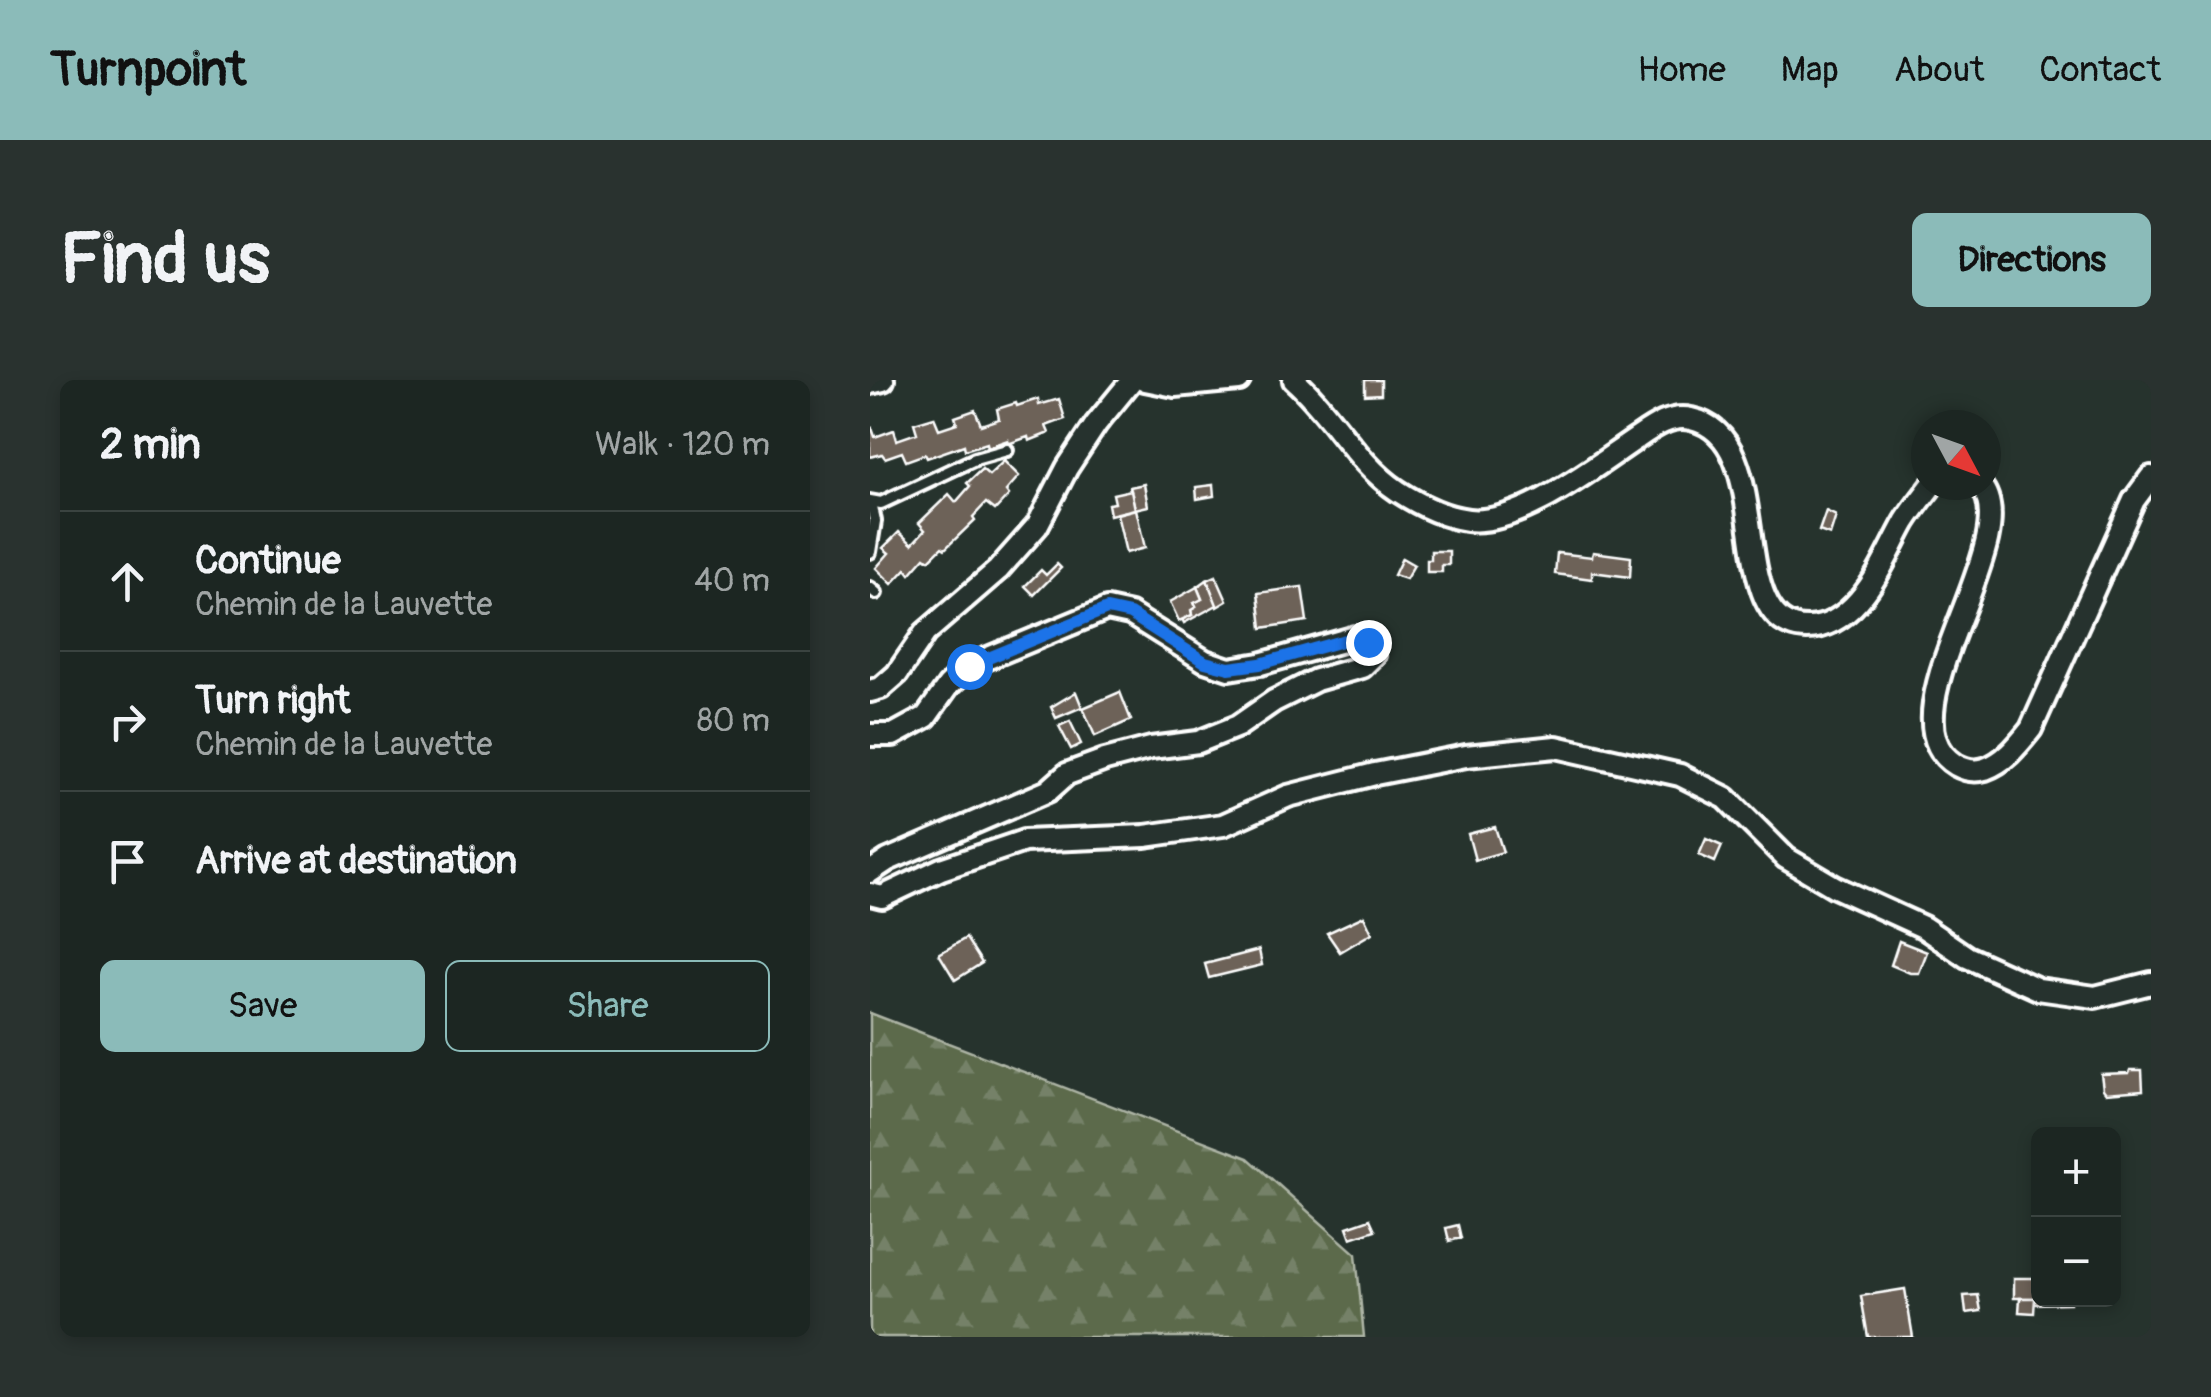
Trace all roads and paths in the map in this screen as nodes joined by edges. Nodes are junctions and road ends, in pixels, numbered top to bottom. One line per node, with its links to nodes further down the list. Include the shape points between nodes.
1 (882, 380): 6 (street)
2 (1132, 380): 13 (street, via 1067,468 1037,526 925,633 898,674)
3 (1145, 380): 4 (street, via 1176,386)
4 (1239, 380)
5 (1294, 380): 9 (street, via 1394,488 1418,504 1468,520 1522,510 1652,428 1692,418 1719,434 1732,452 1764,596 1774,613 1801,628 1838,619 1858,602)
6 (870, 383)
7 (1007, 450): 11 (lane)
8 (2151, 477): 10 (street, via 2134,500 2031,729 2015,749 1980,771 1964,769 1941,750 1933,708 1987,542)
9 (1921, 500)
10 (1988, 500)
11 (870, 502): 12 (lane)
12 (870, 552)
13 (870, 691)
14 (870, 734): 15 (street, via 893,735 926,717 969,666 1107,609 1130,614 1205,662 1229,668 1356,637 1374,655 1198,742 1151,748 1067,774 1048,791)
15 (870, 872)
16 (870, 894): 17 (street, via 882,897 1024,842 1224,825 1288,796 1375,774 1556,747 1680,775 1726,798 1786,858 2038,989 2095,997)
17 (2151, 983)

